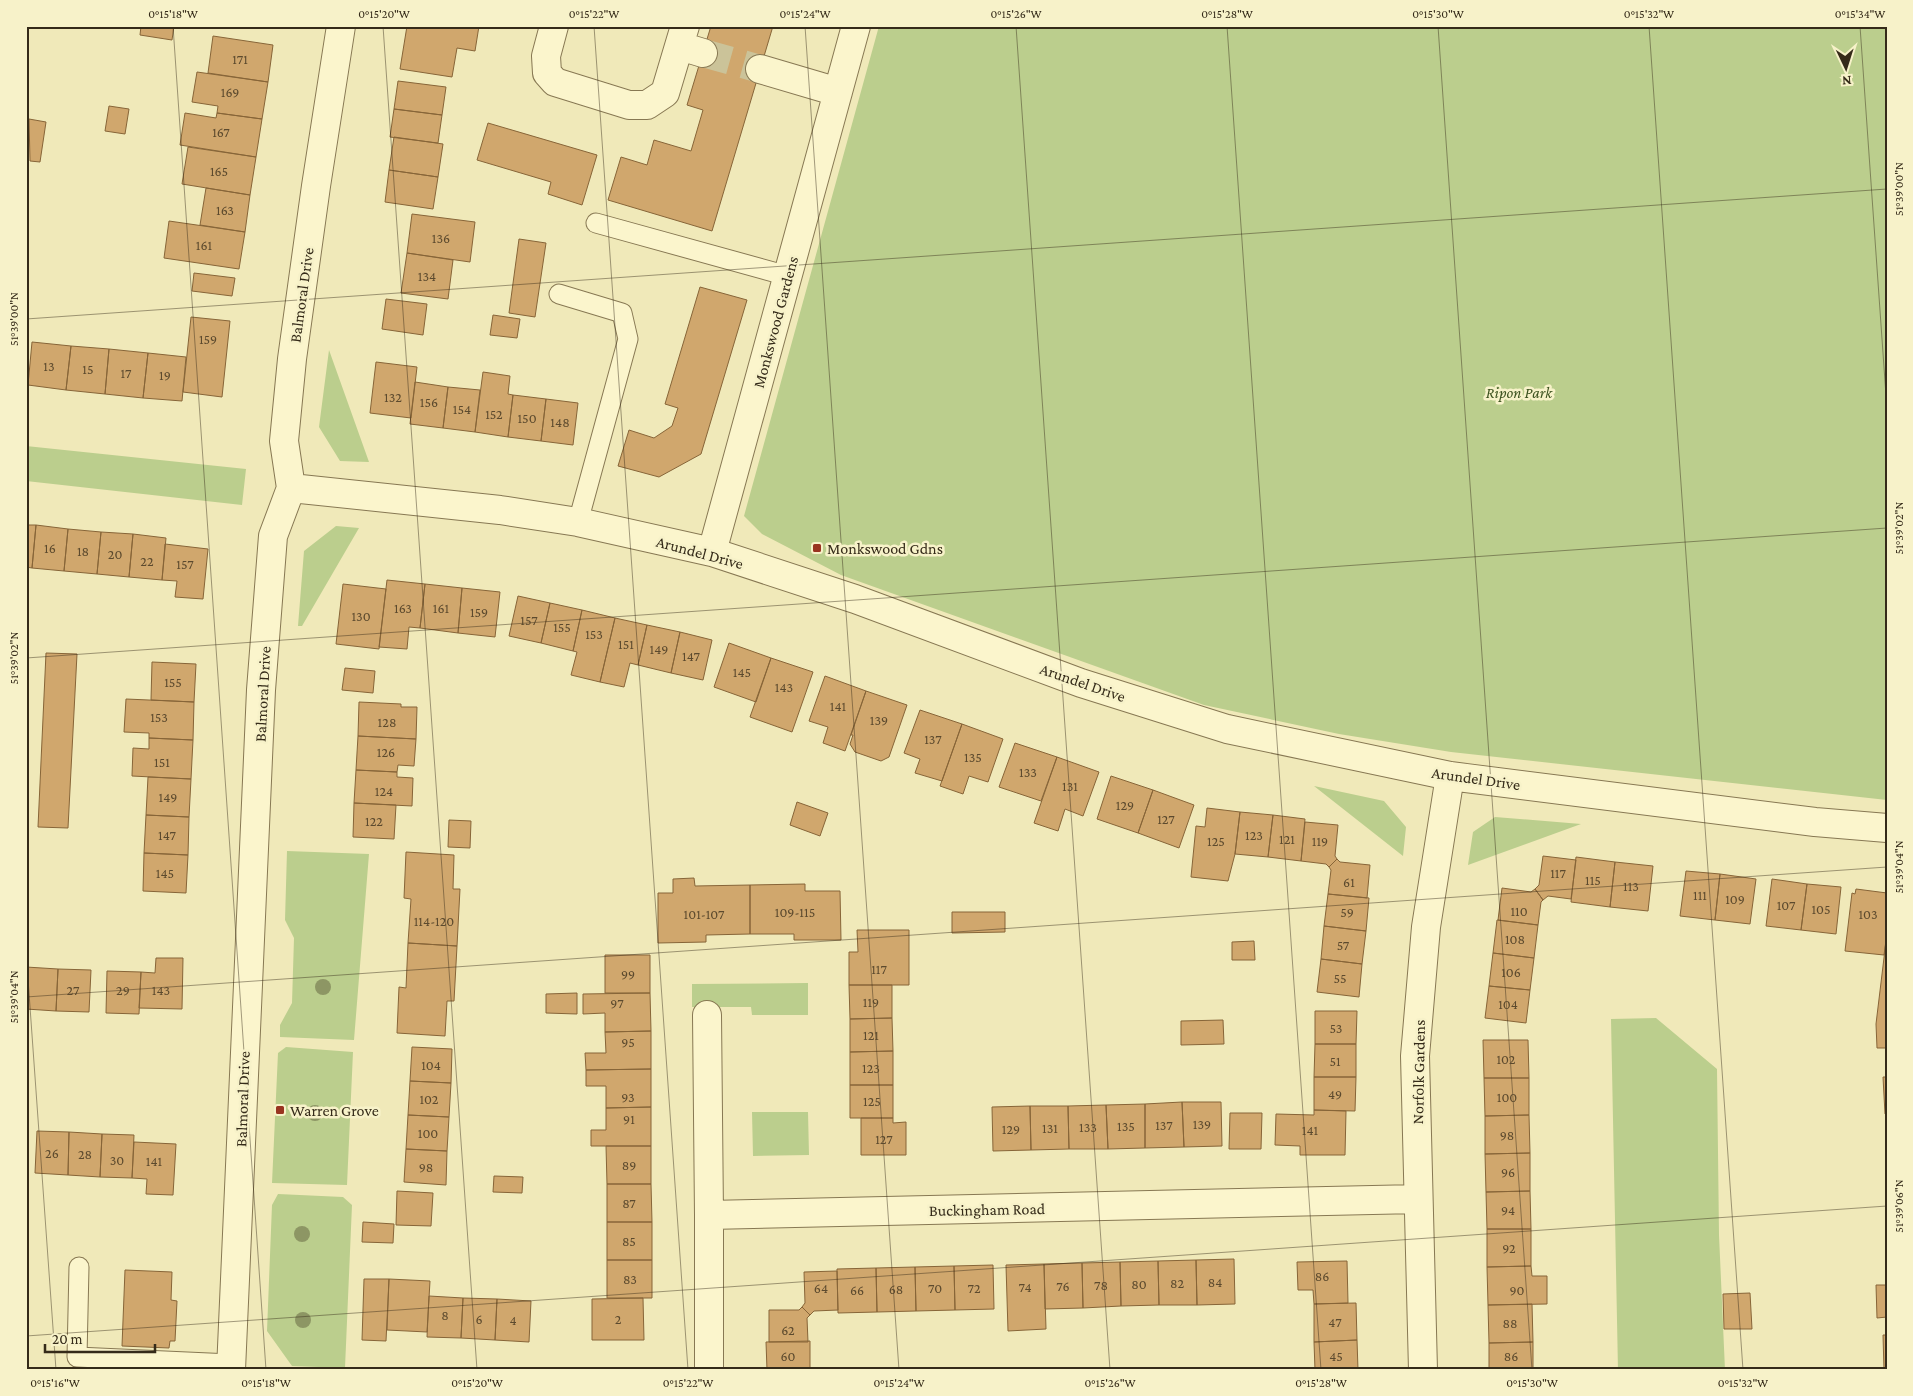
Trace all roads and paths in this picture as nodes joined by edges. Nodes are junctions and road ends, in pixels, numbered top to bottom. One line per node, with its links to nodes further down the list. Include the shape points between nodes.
1 (341, 26): 10 (street, Balmoral Drive, via 291,368 284,441)
2 (554, 26): 4 (street, via 546,56 547,73 555,82 630,105 647,105 665,92)
3 (856, 26): 6 (street, Monkswood Gardens)
4 (689, 42)
5 (760, 69): 6 (street)
6 (838, 92): 8 (street, Monkswood Gardens)
7 (596, 223): 8 (lane)
8 (788, 276): 12 (street, Monkswood Gardens)
9 (559, 294): 11 (lane, via 622,313 628,339)
10 (291, 488): 11 (street, Arundel Drive, via 500,510); 19 (street, Balmoral Drive, via 273,536 262,680)
11 (578, 522): 12 (street, Arundel Drive)
12 (712, 552): 13 (street, Arundel Drive, via 855,599 1081,683 1227,730)
13 (1450, 776): 14 (street, Arundel Drive, via 1815,822); 16 (street, Norfolk Gardens, via 1426,927 1415,1056)
14 (1887, 828)
15 (707, 1015): 17 (street)
16 (1418, 1199): 17 (street, Buckingham Road); 21 (street, Norfolk Gardens)
17 (709, 1216): 20 (street)
18 (79, 1268): 19 (lane, via 77,1357)
19 (231, 1367)
20 (709, 1370)
21 (1423, 1370)

